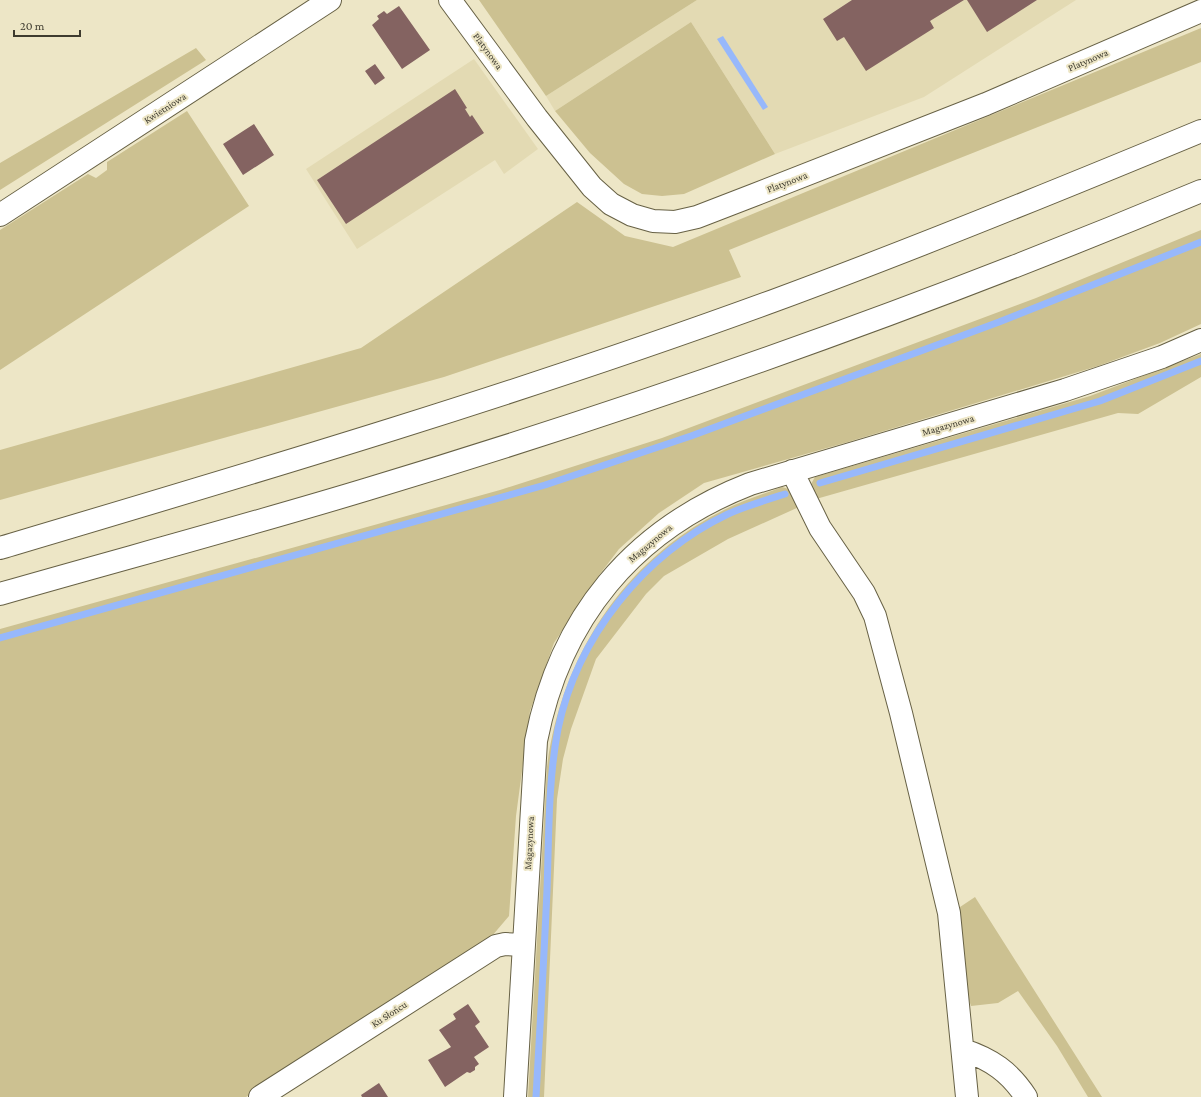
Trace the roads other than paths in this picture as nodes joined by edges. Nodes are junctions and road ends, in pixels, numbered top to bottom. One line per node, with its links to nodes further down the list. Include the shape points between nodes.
1 (330, 0): 6 (main road, Kwietniowa)
2 (450, 0): 3 (main road, Platynowa, via 537,118 592,187 611,204 632,215 653,221 675,222 697,217 978,107)
3 (1201, 11)
4 (1201, 131): 9 (main road, via 1001,214 773,301 572,371 388,432)
5 (1201, 191): 10 (main road, via 1066,248 842,333 569,426 367,490)
6 (0, 215)
7 (1201, 340): 8 (main road, Magazynowa, via 1162,357 1065,390)
8 (792, 471): 11 (main road, Magazynowa, via 730,491 687,514 663,531 640,549 606,584 568,641 548,691 536,741); 12 (main road, via 820,528 864,593 876,616 949,913)
9 (0, 548)
10 (0, 594)
11 (523, 945): 13 (main road, Ku Słońcu, via 496,946); 14 (main road, Magazynowa)
12 (963, 1050): 15 (main road); 16 (main road, via 1002,1068)
13 (260, 1097)
14 (515, 1097)
15 (967, 1097)
16 (1026, 1097)

